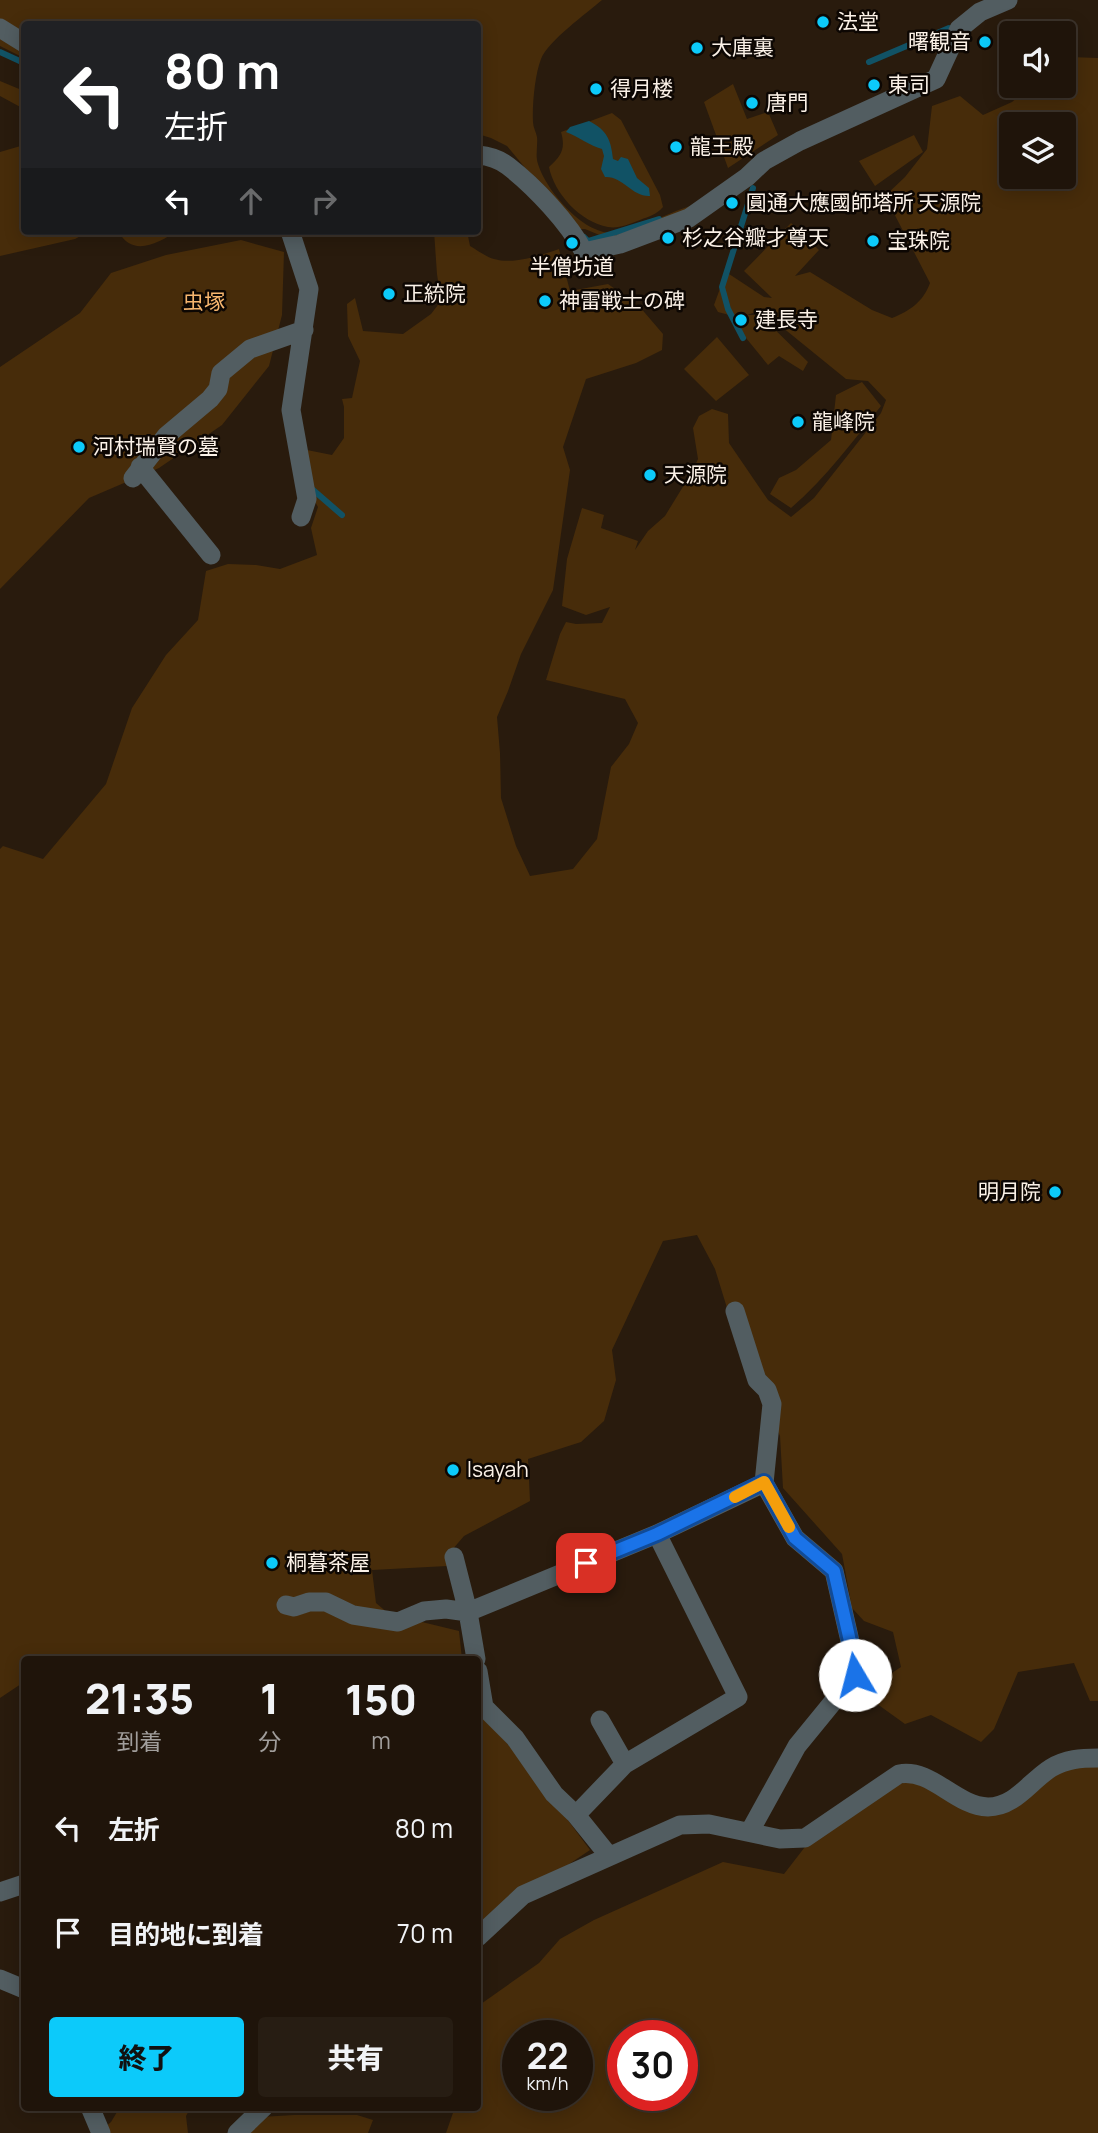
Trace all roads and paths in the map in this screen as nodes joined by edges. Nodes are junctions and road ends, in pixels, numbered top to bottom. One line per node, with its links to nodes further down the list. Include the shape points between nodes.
1 (1008, 0): 4 (street, via 980,12 959,29 936,79 764,161 689,218 620,244 584,252 575,235 507,164)
2 (0, 29): 3 (street)
3 (21, 41)
4 (481, 155)
5 (291, 235): 6 (street, via 309,289)
6 (304, 330): 7 (street, via 291,410 307,499); 8 (street, via 250,349 221,373 211,399 166,436 136,472)
7 (301, 517)
8 (211, 555)
9 (735, 1311): 10 (street, via 757,1380 772,1404)
10 (764, 1482): 11 (street); 21 (street, via 795,1538 834,1571 855,1675 797,1746)
11 (657, 1534): 14 (street); 19 (street, via 738,1697)
12 (454, 1557): 14 (street)
13 (286, 1605): 14 (street, via 326,1602 353,1615 398,1622 424,1611)
14 (468, 1612): 15 (street)
15 (475, 1656)
16 (481, 1688): 20 (street, via 484,1706)
17 (600, 1720): 19 (street)
18 (1098, 1758): 21 (street, via 1066,1761 1051,1768 1004,1805 976,1805 911,1772 899,1774 805,1838 780,1839)
19 (625, 1764): 20 (street)
20 (576, 1815): 22 (street)
21 (750, 1831): 22 (street, via 680,1825)
22 (609, 1856): 25 (street, via 523,1895)
23 (21, 1885): 24 (street)
24 (0, 1892)
25 (481, 1934)
26 (0, 1979): 27 (street)
27 (21, 1988)
28 (92, 2111): 30 (street)
29 (260, 2111): 31 (street)
30 (101, 2133)
31 (237, 2133)

